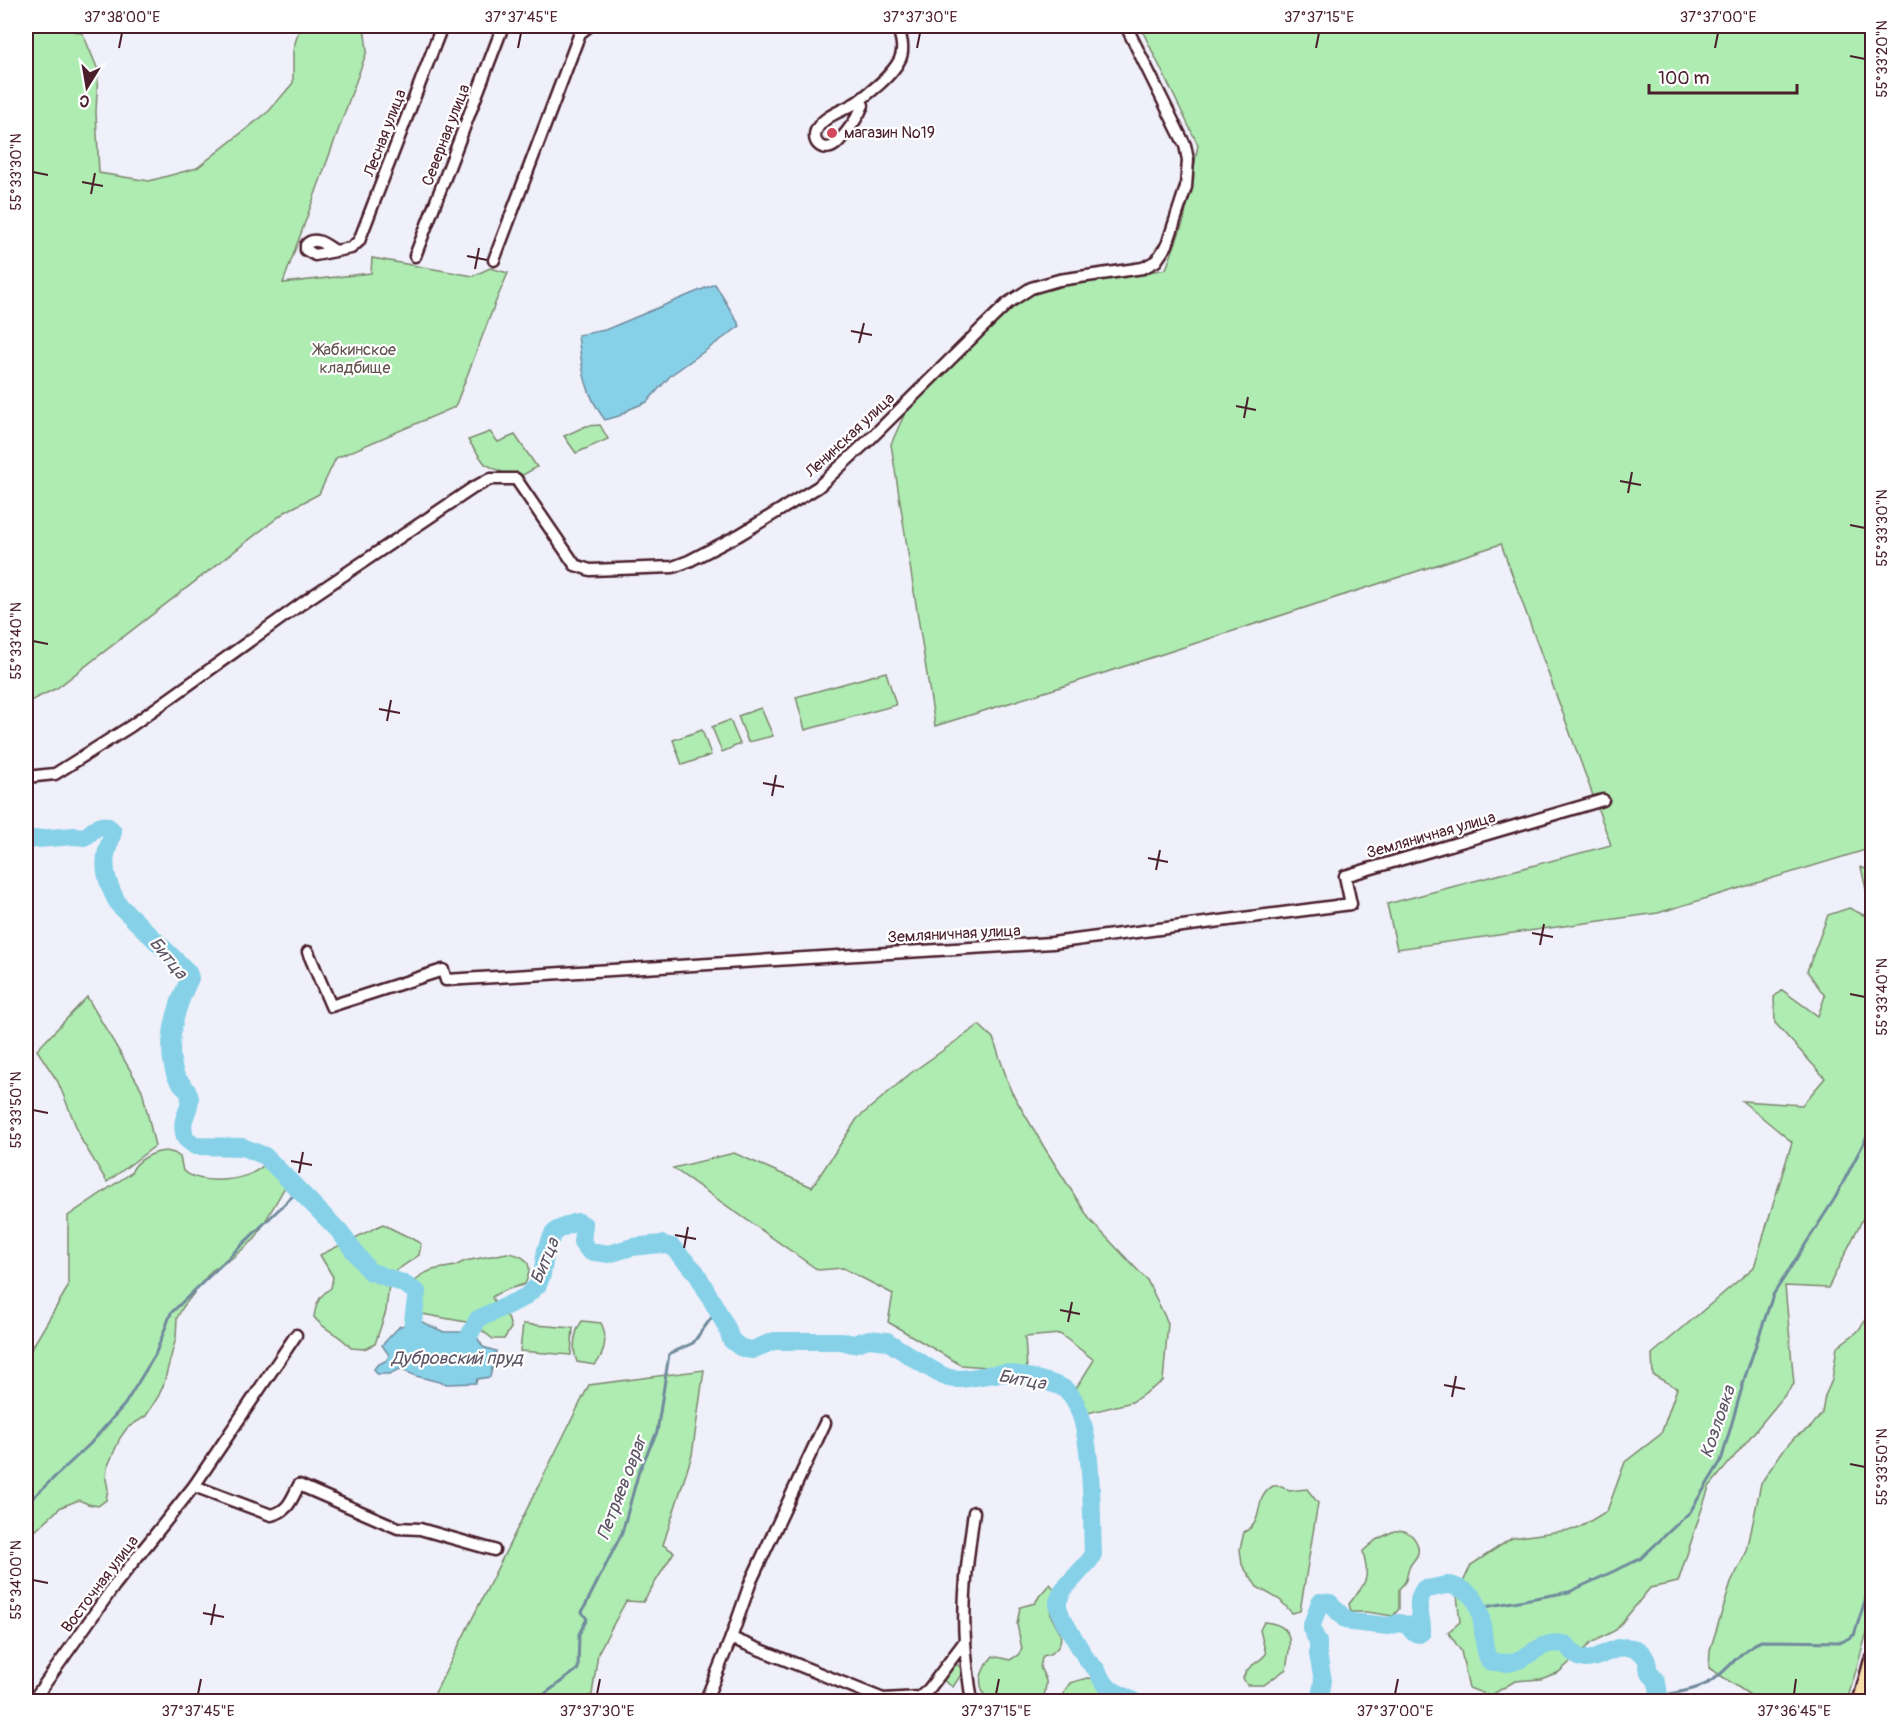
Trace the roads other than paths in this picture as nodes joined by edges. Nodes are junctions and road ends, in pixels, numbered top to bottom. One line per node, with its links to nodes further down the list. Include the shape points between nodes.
1 (442, 26): 7 (street, Лесная улица, via 359,241 351,248)
2 (503, 26): 8 (street, Северная улица)
3 (589, 26): 9 (street, via 580,33)
4 (897, 26): 6 (street, via 902,46 900,60)
5 (1126, 26): 10 (street, Ленинская улица, via 1185,145 1188,160 1186,187 1167,245 1156,261 1143,268 1031,288 1008,303 836,473 739,535 690,561 673,567 590,570 575,565 516,479 490,479 311,597 131,726 55,774)
6 (860, 100): 6 (street, via 817,129 815,136 821,147 834,146 843,137 860,113)
7 (335, 251)
8 (416, 256)
9 (494, 260)
10 (26, 777)
11 (1603, 800): 12 (street, Земляничная улица, via 1345,876 1351,904 1052,944 446,980 443,970 331,1006)
12 (308, 952)
13 (296, 1335): 15 (street, Восточная улица)
14 (825, 1423): 18 (street, via 751,1581)
15 (194, 1486): 17 (street, via 271,1515 286,1508 299,1485 398,1528 420,1529); 21 (street, Восточная улица, via 114,1586)
16 (974, 1512): 19 (street, via 965,1573)
17 (494, 1550)
18 (731, 1638): 19 (street, via 883,1699 920,1697); 22 (street)
19 (965, 1641): 23 (street)
20 (1872, 1662): 24 (main road)
21 (32, 1701)
22 (705, 1701)
23 (972, 1701)
24 (1861, 1701)

